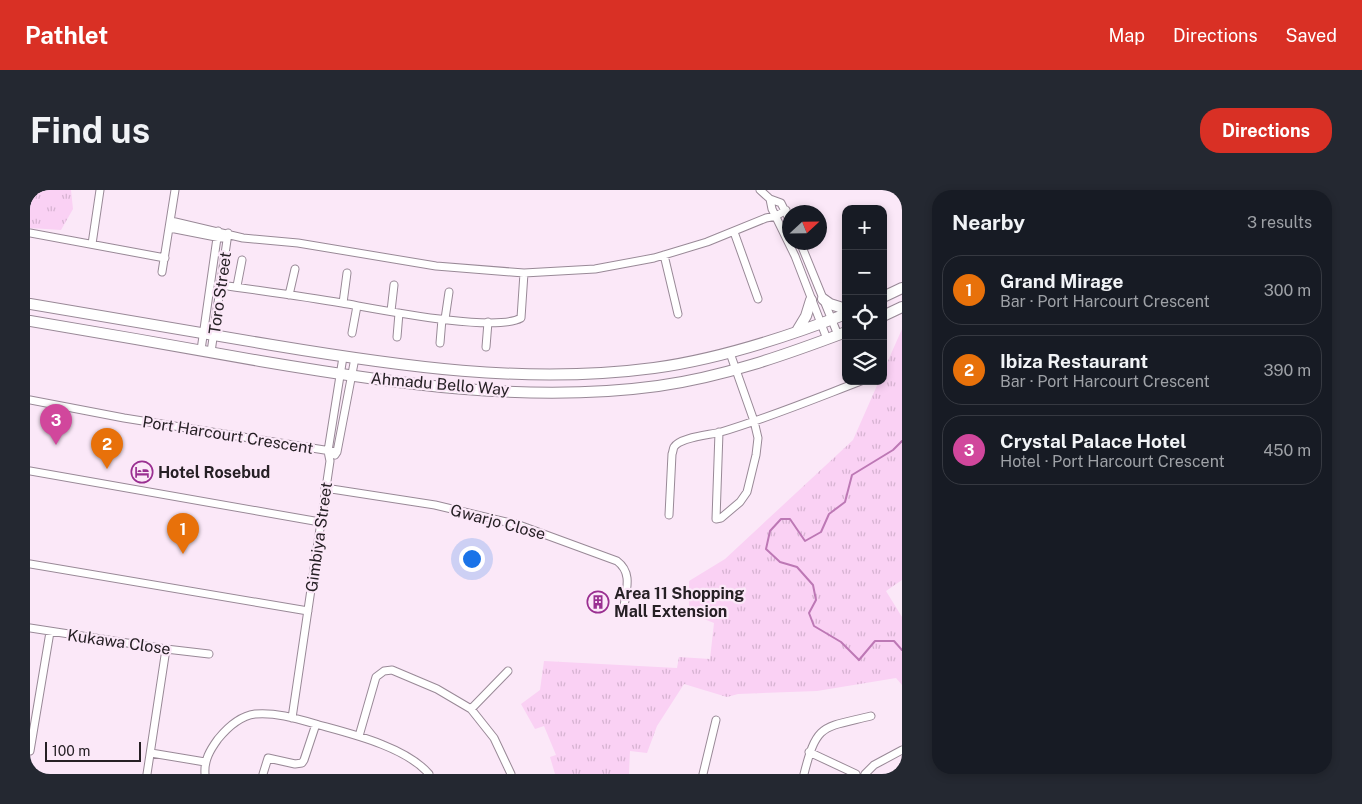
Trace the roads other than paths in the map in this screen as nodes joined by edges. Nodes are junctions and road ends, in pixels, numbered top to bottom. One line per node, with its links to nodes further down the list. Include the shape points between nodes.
1 (100, 190): 15 (street)
2 (175, 190): 10 (street)
3 (760, 190): 4 (street)
4 (770, 199): 5 (street); 6 (street)
5 (781, 203): 6 (street)
6 (772, 209): 8 (street); 9 (street)
7 (782, 212): 8 (street)
8 (776, 216): 9 (street); 33 (street)
9 (766, 218): 11 (street)
10 (170, 224): 13 (street); 18 (street)
11 (734, 232): 17 (street); 31 (street)
12 (30, 233): 15 (street)
13 (218, 234): 14 (street); 52 (street, Toro Street)
14 (228, 236): 23 (street, via 436,266); 24 (street, Toro Street)
15 (92, 244): 18 (street)
16 (803, 250): 32 (street)
17 (664, 255): 23 (street, via 595,269); 41 (street)
18 (165, 258): 21 (street)
19 (242, 260): 26 (street)
20 (295, 269): 29 (street)
21 (162, 272)
22 (347, 273): 34 (street)
23 (524, 273): 47 (street, via 521,318)
24 (221, 285): 26 (street); 52 (street, Toro Street)
25 (394, 285): 39 (street)
26 (237, 286): 29 (street)
27 (902, 288): 30 (main road)
28 (449, 292): 44 (street)
29 (290, 295): 34 (street)
30 (887, 295)
31 (758, 299)
32 (823, 299): 38 (main road); 45 (street)
33 (811, 300): 48 (street); 49 (main road)
34 (343, 303): 36 (street)
35 (30, 304): 52 (main road, Ahmadu Bello Way)
36 (357, 306): 39 (street); 50 (street)
37 (902, 307): 42 (main road)
38 (842, 308)
39 (391, 311): 40 (street)
40 (399, 313): 44 (street); 53 (street)
41 (678, 314)
42 (887, 314)
43 (842, 315): 45 (main road, Ahmadu Bello Way)
44 (444, 319): 47 (street); 55 (street)
45 (832, 319): 48 (main road, Ahmadu Bello Way); 51 (street)
46 (30, 321): 57 (main road, Ahmadu Bello Way)
47 (488, 322): 56 (street)
48 (820, 324): 49 (main road, Ahmadu Bello Way); 54 (street)
49 (798, 331): 58 (main road, Ahmadu Bello Way)
50 (352, 333)
51 (842, 333): 54 (main road, Ahmadu Bello Way)
52 (209, 335): 57 (street, Toro Street); 59 (main road, Ahmadu Bello Way)
53 (396, 337)
54 (827, 339): 61 (main road, Ahmadu Bello Way)
55 (440, 343)
56 (486, 347)
57 (206, 351): 62 (main road, Ahmadu Bello Way)
58 (730, 353): 60 (main road, Ahmadu Bello Way, via 654,368 566,374 455,371); 61 (street)
59 (343, 357): 60 (main road, Ahmadu Bello Way); 62 (street, Gimbiya Street)
60 (355, 358): 63 (street)
61 (736, 370): 63 (main road, Ahmadu Bello Way, via 658,386 566,392 455,389); 66 (street)
62 (340, 374): 63 (main road, Ahmadu Bello Way); 68 (street, Gimbiya Street)
63 (352, 376): 69 (street)
64 (850, 385): 66 (street)
65 (30, 400): 68 (street, Port Harcourt Crescent)
66 (754, 421): 67 (street); 67 (street, via 758,438 746,492 740,502 716,519)
67 (719, 432): 73 (street, via 674,446)
68 (328, 451): 69 (street, Port Harcourt Crescent); 70 (street, Gimbiya Street)
69 (337, 452): 70 (street)
70 (330, 461): 72 (street, Gimbiya Street)
71 (30, 470): 74 (street)
72 (325, 488): 74 (street, Gimbiya Street); 76 (street, Gwarjo Close, via 435,505 519,525 617,561 625,567 627,574)
73 (669, 516)
74 (320, 522): 77 (street, Gimbiya Street)
75 (30, 564): 77 (street)
76 (624, 607)
77 (308, 612): 85 (street, Gimbiya Street)
78 (30, 628): 79 (street, Kukawa Close)
79 (50, 632): 80 (street, Kukawa Close); 90 (street)
80 (166, 650): 81 (street, Kukawa Close); 92 (street)
81 (209, 654)
82 (508, 671): 83 (street)
83 (471, 710): 88 (street, via 437,689 388,670 376,678); 98 (street, via 494,738)
84 (871, 716): 91 (street, via 823,729)
85 (292, 718): 87 (street); 93 (street, via 271,714 245,717 224,732)
86 (716, 720): 99 (street)
87 (316, 724): 88 (street); 96 (street, via 302,763 268,758)
88 (359, 736): 97 (street, via 409,758)
89 (902, 750): 102 (street, via 874,765)
90 (30, 751)
91 (809, 752): 100 (street); 101 (street)
92 (150, 754): 93 (street); 94 (street)
93 (205, 762): 95 (street)
94 (147, 774)
95 (205, 774)
96 (263, 774)
97 (429, 774)
98 (511, 774)
99 (703, 774)
100 (804, 774)
101 (856, 774)
102 (865, 774)

